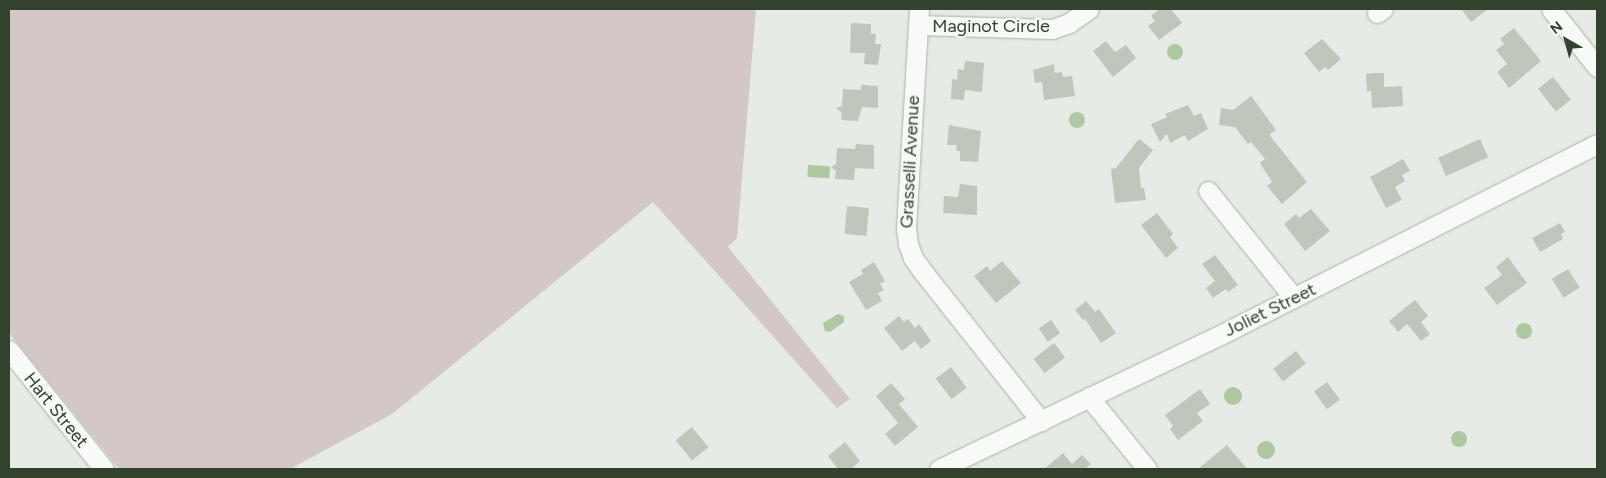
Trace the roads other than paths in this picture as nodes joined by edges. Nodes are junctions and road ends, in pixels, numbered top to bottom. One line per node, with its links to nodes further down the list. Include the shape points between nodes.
1 (1088, 9): 3 (street, Maginot Circle, via 1069,23 1052,29)
2 (1551, 9): 4 (street)
3 (918, 17): 10 (street, Grasselli Avenue, via 906,229 908,244 924,273)
4 (1597, 67)
5 (1597, 144): 7 (street, Joliet Street)
6 (1208, 190): 7 (street)
7 (1294, 298): 9 (street, Joliet Street)
8 (9, 350): 11 (street, Hart Street)
9 (1089, 397): 10 (street, Joliet Street); 13 (street)
10 (1041, 420): 12 (street, Joliet Street)
11 (104, 469)
12 (939, 469)
13 (1147, 469)

